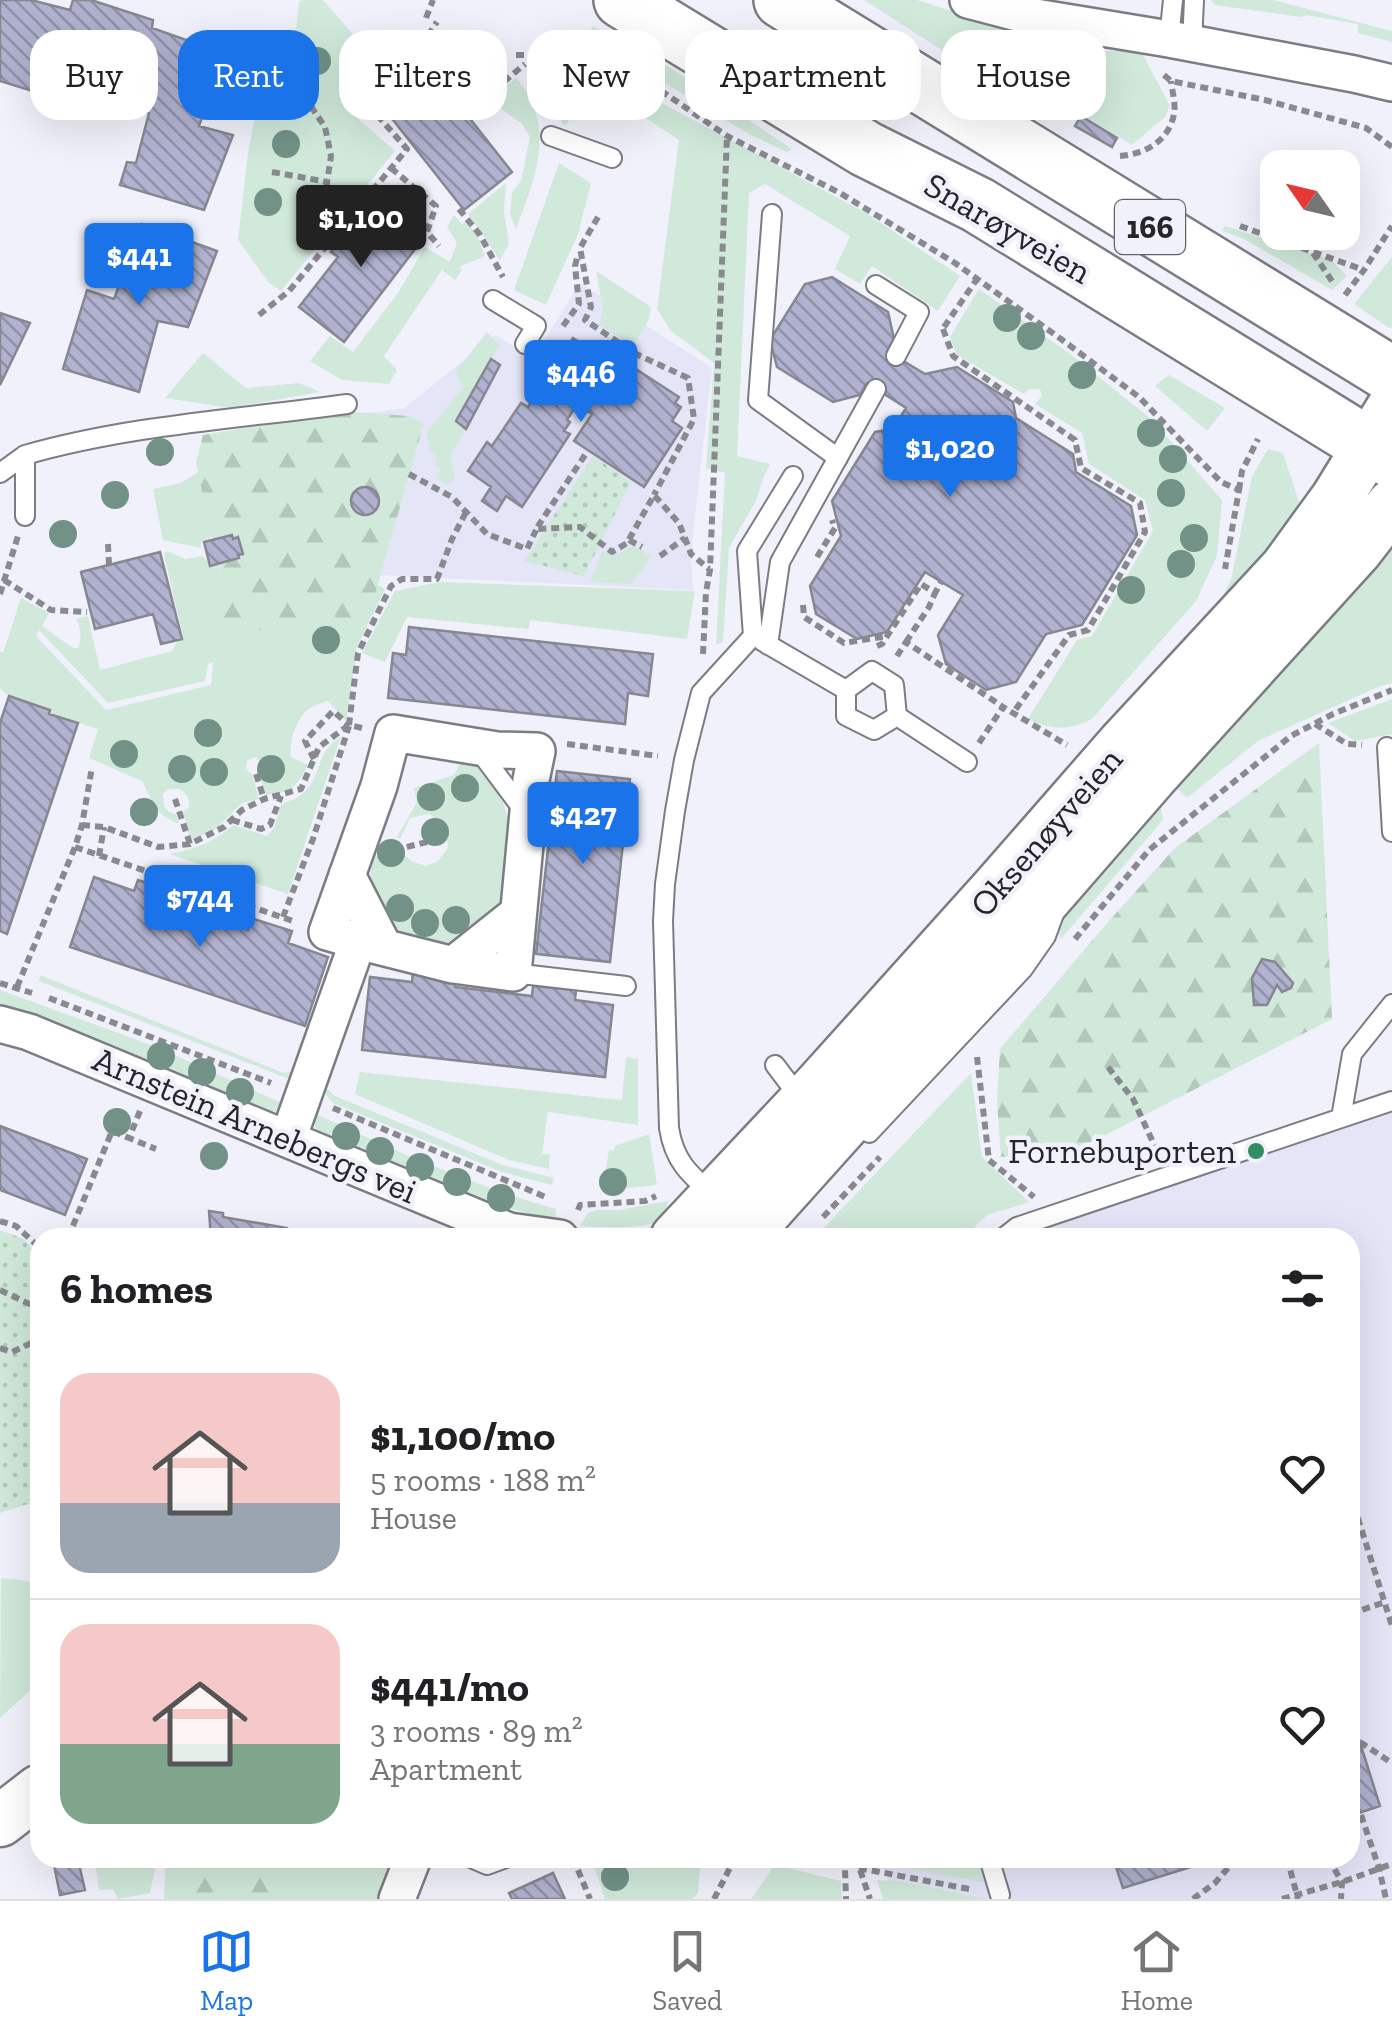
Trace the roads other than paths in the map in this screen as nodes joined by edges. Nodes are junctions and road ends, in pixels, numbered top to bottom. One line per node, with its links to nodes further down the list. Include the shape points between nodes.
1 (622, 0): 18 (main road, Snarøyveien / 166, via 866,149 978,205)
2 (782, 0): 15 (main road, Snarøyveien / 166)
3 (969, 0): 6 (street)
4 (1172, 0): 6 (lane)
5 (1194, 0): 6 (lane)
6 (1180, 41): 7 (street)
7 (1392, 83)
8 (551, 136): 9 (lane)
9 (612, 158)
10 (772, 214): 20 (lane, via 758,400)
11 (876, 285): 14 (lane, via 919,312)
12 (493, 300): 13 (lane, via 536,326)
13 (526, 344)
14 (896, 356)
15 (1392, 375)
16 (876, 389): 20 (lane)
17 (347, 404): 19 (lane, via 157,426)
18 (1384, 438): 46 (street, Oksenøyveien, via 1286,569 1011,873 790,1084)
19 (24, 455): 21 (lane); 24 (lane)
20 (838, 458): 25 (lane, via 780,562)
21 (0, 473)
22 (793, 476): 25 (lane, via 747,552)
23 (1392, 505): 33 (street, Oksenøyveien)
24 (24, 516)
25 (760, 640): 26 (lane); 46 (lane, via 701,693 665,884 668,1128 676,1156)
26 (846, 690): 27 (lane, via 846,716 874,730); 27 (lane, via 872,670 894,684)
27 (897, 716): 30 (lane)
28 (1386, 746): 32 (lane)
29 (477, 747): 31 (lane); 31 (street, via 537,751); 34 (street, via 393,733)
30 (966, 762)
31 (528, 816): 35 (street)
32 (1392, 832)
33 (1069, 872): 45 (lane, via 1046,936 1023,968); 46 (street, Oksenøyveien, via 807,1199)
34 (347, 875): 36 (street); 36 (street)
35 (517, 914): 37 (street); 38 (street)
36 (356, 940): 37 (street); 44 (street)
37 (454, 965): 38 (street)
38 (512, 972): 39 (lane)
39 (626, 986)
40 (1392, 1004): 43 (lane, via 1352,1054)
41 (0, 1024): 44 (street, Arnstein Arnebergs vei)
42 (1392, 1100): 43 (lane)
43 (1341, 1118): 49 (lane)
44 (288, 1139): 47 (street, Arnstein Arnebergs vei)
45 (855, 1147)
46 (717, 1204): 48 (street, Oksenøyveien)
47 (499, 1228)
48 (688, 1228)
49 (1018, 1228)
50 (30, 1798): 51 (street)
51 (0, 1821)
52 (409, 1868): 55 (street)
53 (992, 1868): 54 (lane)
54 (1000, 1895)
55 (397, 1899)

